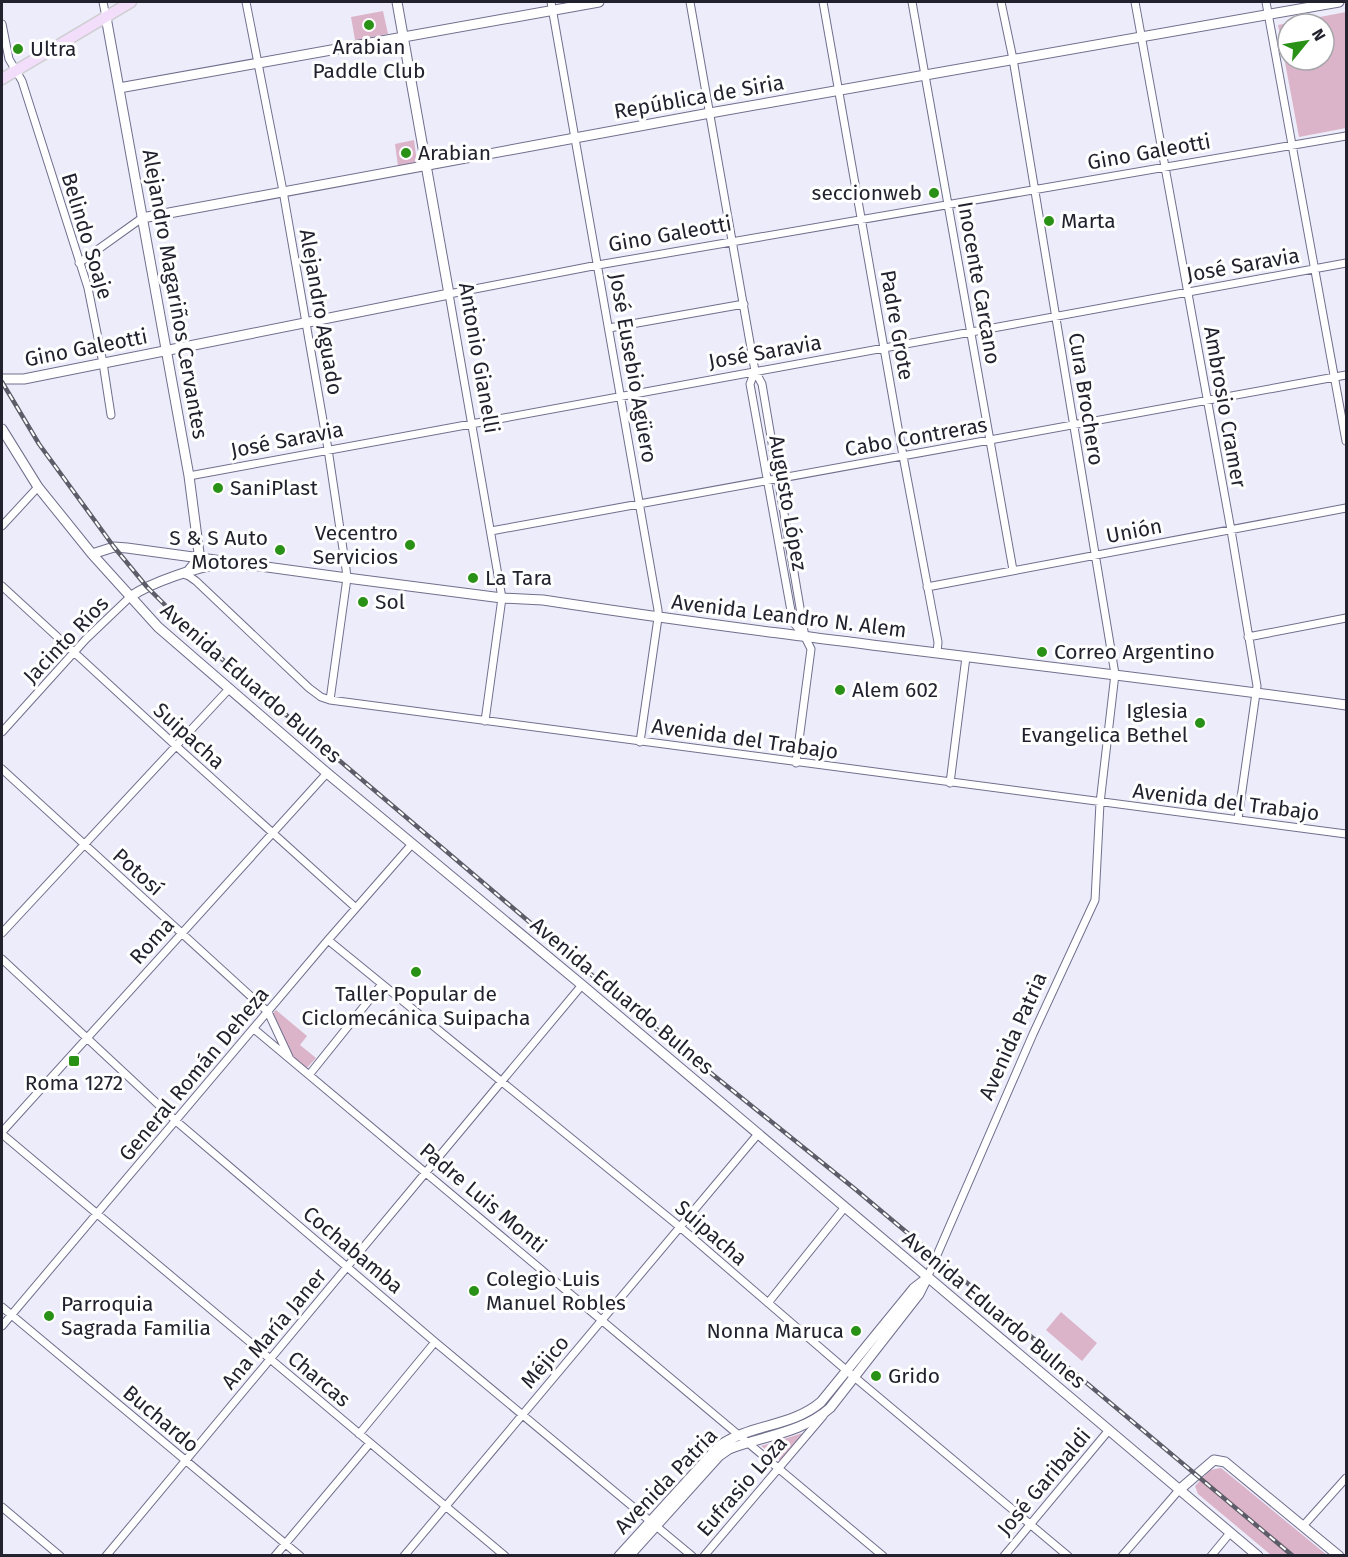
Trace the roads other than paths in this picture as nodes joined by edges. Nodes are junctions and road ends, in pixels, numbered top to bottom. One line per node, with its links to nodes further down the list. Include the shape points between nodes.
1 (103, 2): 15 (street)
2 (131, 2): 15 (main road)
3 (246, 2): 20 (street, Alejandro Aguado)
4 (397, 2): 17 (main road, Antonio Gianelli)
5 (599, 2): 13 (main road)
6 (690, 2): 26 (street, Augusto López)
7 (824, 2): 25 (street, Padre Grote)
8 (912, 2): 22 (street, Inocente Carcano)
9 (1001, 2): 19 (street, Cura Brochero)
10 (1135, 2): 18 (street, Ambrosio Cramer)
11 (1266, 2): 14 (street)
12 (1339, 2): 14 (main road, República de Siria)
13 (552, 6): 17 (main road); 28 (street, José Eusebio Agüero)
14 (1269, 14): 18 (main road, República de Siria); 29 (street)
15 (106, 17): 21 (main road); 24 (main road, Alejandro Magariños Cervantes)
16 (2, 24): 21 (street, Belindo Soaje, via 9,59)
17 (403, 37): 20 (main road); 30 (main road, Antonio Gianelli)
18 (1141, 37): 19 (main road, República de Siria); 31 (street, Ambrosio Cramer)
19 (1013, 59): 22 (main road, República de Siria); 32 (street, Cura Brochero)
20 (257, 64): 24 (main road); 33 (street, Alejandro Aguado)
21 (16, 70): 23 (main road); 38 (street, Belindo Soaje)
22 (925, 75): 25 (main road, República de Siria); 34 (street, Inocente Carcano)
23 (2, 79)
24 (119, 88): 35 (main road, Alejandro Magariños Cervantes)
25 (839, 90): 26 (main road, República de Siria); 36 (street, Padre Grote)
26 (710, 113): 28 (main road, República de Siria); 37 (street, Augusto López)
27 (1347, 136): 29 (street, Gino Galeotti)
28 (575, 138): 30 (main road, República de Siria); 40 (street, José Eusebio Agüero)
29 (1293, 145): 31 (street, Gino Galeotti); 41 (street)
30 (426, 165): 33 (main road, República de Siria); 43 (main road, Antonio Gianelli)
31 (1165, 167): 32 (street, Gino Galeotti); 42 (street, Ambrosio Cramer)
32 (1034, 190): 34 (street, Gino Galeotti); 45 (street, Cura Brochero)
33 (283, 191): 35 (main road, República de Siria); 46 (street, Alejandro Aguado)
34 (948, 205): 36 (street, Gino Galeotti); 48 (street, Inocente Carcano)
35 (142, 218): 38 (street, República de Siria); 50 (main road, Alejandro Magariños Cervantes)
36 (861, 219): 37 (street, Gino Galeotti); 49 (street, Padre Grote)
37 (733, 242): 40 (street, Gino Galeotti); 44 (street, Augusto López)
38 (79, 263): 51 (street, Belindo Soaje)
39 (1347, 263): 41 (street, José Saravia)
40 (598, 265): 43 (street, Gino Galeotti); 47 (street, José Eusebio Agüero)
41 (1315, 269): 42 (street, José Saravia); 54 (street)
42 (1188, 292): 45 (street, José Saravia); 57 (street, Ambrosio Cramer)
43 (449, 294): 46 (main road, Gino Galeotti); 59 (street, Antonio Gianelli)
44 (744, 304): 47 (street); 52 (street, Augusto López)
45 (1055, 316): 48 (street, José Saravia); 60 (street, Cura Brochero)
46 (306, 323): 50 (main road, Gino Galeotti); 64 (street, Alejandro Aguado)
47 (609, 328): 56 (street, José Eusebio Agüero)
48 (971, 332): 49 (street, José Saravia); 62 (street, Inocente Carcano)
49 (884, 347): 52 (street, José Saravia); 65 (street, Padre Grote)
50 (166, 350): 51 (main road, Gino Galeotti); 66 (main road, Alejandro Magariños Cervantes)
51 (103, 363): 55 (main road, Gino Galeotti, via 24,379); 58 (street, Belindo Soaje)
52 (755, 371): 56 (street, José Saravia); 67 (street, Augusto López, via 762,384); 68 (street, Augusto López, via 750,384)
53 (1347, 375): 54 (street, Cabo Contreras)
54 (1335, 377): 57 (street, Cabo Contreras); 63 (street)
55 (2, 379)
56 (621, 395): 59 (street, José Saravia); 70 (street, José Eusebio Agüero)
57 (1207, 400): 60 (street, Cabo Contreras); 73 (street, Ambrosio Cramer)
58 (111, 415)
59 (472, 422): 64 (street, José Saravia); 74 (street, Antonio Gianelli)
60 (1073, 425): 62 (street, Cabo Contreras); 76 (street, Cura Brochero)
61 (2, 429): 69 (main road, Avenida Eduardo Bulnes)
62 (990, 440): 65 (street, Cabo Contreras); 79 (street, Inocente Carcano)
63 (1347, 441)
64 (328, 449): 66 (street, José Saravia); 81 (street, Alejandro Aguado)
65 (903, 456): 67 (street, Cabo Contreras); 83 (street, Padre Grote)
66 (189, 476): 77 (main road, Alejandro Magariños Cervantes)
67 (777, 478): 68 (street, Cabo Contreras); 89 (street, Augusto López)
68 (768, 480): 70 (street, Cabo Contreras); 89 (street, Augusto López, via 793,622)
69 (38, 487): 72 (street); 75 (main road, Avenida Eduardo Bulnes)
70 (640, 504): 74 (street, Cabo Contreras); 86 (street, José Eusebio Agüero)
71 (1347, 508): 73 (street, Unión)
72 (2, 526)
73 (1231, 530): 76 (street, Unión); 88 (street, Ambrosio Cramer)
74 (491, 531): 85 (street, Antonio Gianelli)
75 (92, 554): 77 (main road, Avenida Leandro N. Alem, via 114,547); 84 (main road, Avenida Eduardo Bulnes)
76 (1094, 555): 79 (street, Unión); 93 (street, Cura Brochero)
77 (198, 556): 78 (main road, Avenida Leandro N. Alem); 80 (main road)
78 (226, 563): 80 (main road, Avenida Leandro N. Alem); 81 (main road, Avenida Leandro N. Alem)
79 (1013, 570): 83 (street, Unión)
80 (186, 574): 84 (main road, Avenida Leandro N. Alem, via 143,588); 96 (street, Avenida del Trabajo, via 309,688)
81 (347, 578): 85 (main road, Avenida Leandro N. Alem); 96 (street, Alejandro Aguado)
82 (2, 585): 90 (street, Suipacha)
83 (927, 587): 91 (street, Padre Grote)
84 (130, 597): 90 (street, Jacinto Ríos); 94 (main road, Avenida Eduardo Bulnes)
85 (502, 597): 86 (main road, Avenida Leandro N. Alem); 98 (street, Antonio Gianelli)
86 (658, 618): 89 (main road, Avenida Leandro N. Alem); 100 (street, José Eusebio Agüero)
87 (1347, 618): 88 (street)
88 (1248, 637): 95 (street, Ambrosio Cramer)
89 (805, 638): 91 (main road, Avenida Leandro N. Alem); 102 (street, Augusto López, via 811,649)
90 (74, 653): 99 (street, Jacinto Ríos); 101 (street, Suipacha)
91 (937, 653): 92 (main road, Avenida Leandro N. Alem)
92 (966, 657): 93 (main road, Avenida Leandro N. Alem); 105 (street)
93 (1115, 674): 95 (main road, Avenida Leandro N. Alem); 106 (street, Cura Brochero)
94 (228, 690): 101 (street); 104 (main road, Avenida Eduardo Bulnes)
95 (1256, 693): 97 (main road, Avenida Leandro N. Alem); 107 (street, Ambrosio Cramer)
96 (330, 700): 98 (street, Avenida del Trabajo)
97 (1347, 705)
98 (485, 721): 100 (street, Avenida del Trabajo)
99 (2, 732)
100 (640, 742): 102 (street, Avenida del Trabajo)
101 (175, 746): 108 (street, Suipacha); 111 (street)
102 (796, 763): 105 (street, Avenida del Trabajo)
103 (2, 769): 111 (street, Potosí)
104 (327, 774): 108 (street, Roma); 110 (main road, Avenida Eduardo Bulnes)
105 (950, 783): 106 (street, Avenida del Trabajo)
106 (1100, 803): 107 (street, Avenida del Trabajo); 133 (street, Avenida Patria, via 1093,905)
107 (1238, 819): 109 (street, Avenida del Trabajo)
108 (273, 833): 112 (street, Suipacha); 114 (street, Roma)
109 (1347, 834)
110 (412, 844): 112 (street, General Román Deheza); 118 (main road, Avenida Eduardo Bulnes)
111 (84, 845): 113 (street); 114 (street, Potosí)
112 (356, 908): 115 (street, General Román Deheza)
113 (2, 933)
114 (181, 933): 119 (street, Potosí); 121 (street, Roma)
115 (328, 940): 117 (street, Suipacha); 119 (street, General Román Deheza)
116 (2, 959): 121 (street, Cochabamba)
117 (382, 984): 123 (street); 124 (street, Suipacha)
118 (582, 985): 124 (street, Ana María Janer); 127 (main road, Avenida Eduardo Bulnes)
119 (268, 1012): 120 (street, General Román Deheza); 122 (street, Potosí)
120 (254, 1029): 122 (street, Padre Luis Monti); 125 (street, General Román Deheza)
121 (86, 1039): 125 (street, Cochabamba); 126 (street, Roma)
122 (290, 1060): 123 (street, Padre Luis Monti)
123 (309, 1075): 128 (street, Padre Luis Monti)
124 (501, 1082): 128 (street, Ana María Janer); 131 (street, Suipacha)
125 (176, 1121): 130 (street, General Román Deheza); 132 (street, Cochabamba)
126 (2, 1133): 130 (street, Charcas)
127 (758, 1134): 129 (main road, Avenida Eduardo Bulnes); 131 (street, Méjico)
128 (425, 1172): 132 (street, Ana María Janer); 137 (street, Padre Luis Monti)
129 (845, 1207): 133 (main road, Avenida Eduardo Bulnes); 134 (street)
130 (96, 1214): 136 (street, General Román Deheza); 140 (street, Charcas)
131 (680, 1227): 134 (street, Suipacha); 137 (street, Méjico)
132 (347, 1267): 139 (street, Cochabamba); 140 (street, Ana María Janer)
133 (927, 1278): 141 (main road, Avenida Patria, via 919,1294); 146 (main road, Avenida Eduardo Bulnes)
134 (768, 1303): 141 (street, Suipacha)
135 (2, 1308): 136 (street, Buchardo)
136 (10, 1315): 138 (street, General Román Deheza); 152 (street, Buchardo)
137 (602, 1319): 143 (street, Méjico); 148 (street, Padre Luis Monti)
138 (2, 1326)
139 (435, 1342): 143 (street, Cochabamba); 147 (street)
140 (270, 1359): 147 (street, Charcas); 152 (street, Ana María Janer)
141 (850, 1373): 142 (main road, Avenida Patria); 144 (main road, Avenida Patria, via 821,1402); 160 (street, Suipacha)
142 (830, 1408): 145 (main road, Avenida Patria); 149 (street, Eufrasio Loza)
143 (522, 1415): 156 (street, Méjico); 159 (street, Cochabamba)
144 (796, 1418): 145 (street, Eufrasio Loza); 148 (main road, Avenida Patria)
145 (802, 1426): 149 (street, Eufrasio Loza); 151 (main road, Avenida Patria)
146 (1109, 1430): 155 (main road, Avenida Eduardo Bulnes); 160 (street, José Garibaldi)
147 (359, 1434): 150 (street, Charcas)
148 (739, 1435): 151 (street, Padre Luis Monti); 159 (main road, Avenida Patria, via 719,1446)
149 (805, 1437): 153 (street, Eufrasio Loza)
150 (370, 1443): 156 (street, Charcas); 163 (street)
151 (748, 1443): 153 (street, Padre Luis Monti); 159 (main road, Avenida Patria, via 719,1456)
152 (185, 1461): 163 (street, Buchardo); 165 (street, Ana María Janer)
153 (779, 1469): 173 (street, Eufrasio Loza); 174 (street, Padre Luis Monti)
154 (1347, 1478): 161 (street)
155 (1179, 1490): 161 (main road, via 1209,1463 1220,1460); 162 (main road, Avenida Eduardo Bulnes); 177 (street)
156 (446, 1506): 168 (street, Méjico); 169 (street, Charcas)
157 (4, 1509): 158 (street); 164 (street)
158 (2, 1518)
159 (654, 1523): 170 (main road, Avenida Patria); 171 (main road, Avenida Patria); 172 (street, Cochabamba)
160 (1031, 1524): 175 (street, José Garibaldi); 176 (street, Suipacha)
161 (1303, 1526): 180 (main road)
162 (1230, 1533): 178 (street); 179 (main road, Avenida Eduardo Bulnes)
163 (285, 1543): 166 (street); 167 (street, Buchardo)
164 (60, 1556)
165 (106, 1556)
166 (275, 1556)
167 (300, 1556)
168 (404, 1556)
169 (505, 1556)
170 (619, 1556)
171 (629, 1556)
172 (692, 1556)
173 (704, 1556)
174 (882, 1556)
175 (1004, 1556)
176 (1068, 1556)
177 (1122, 1556)
178 (1211, 1556)
179 (1258, 1556)
180 (1339, 1556)

